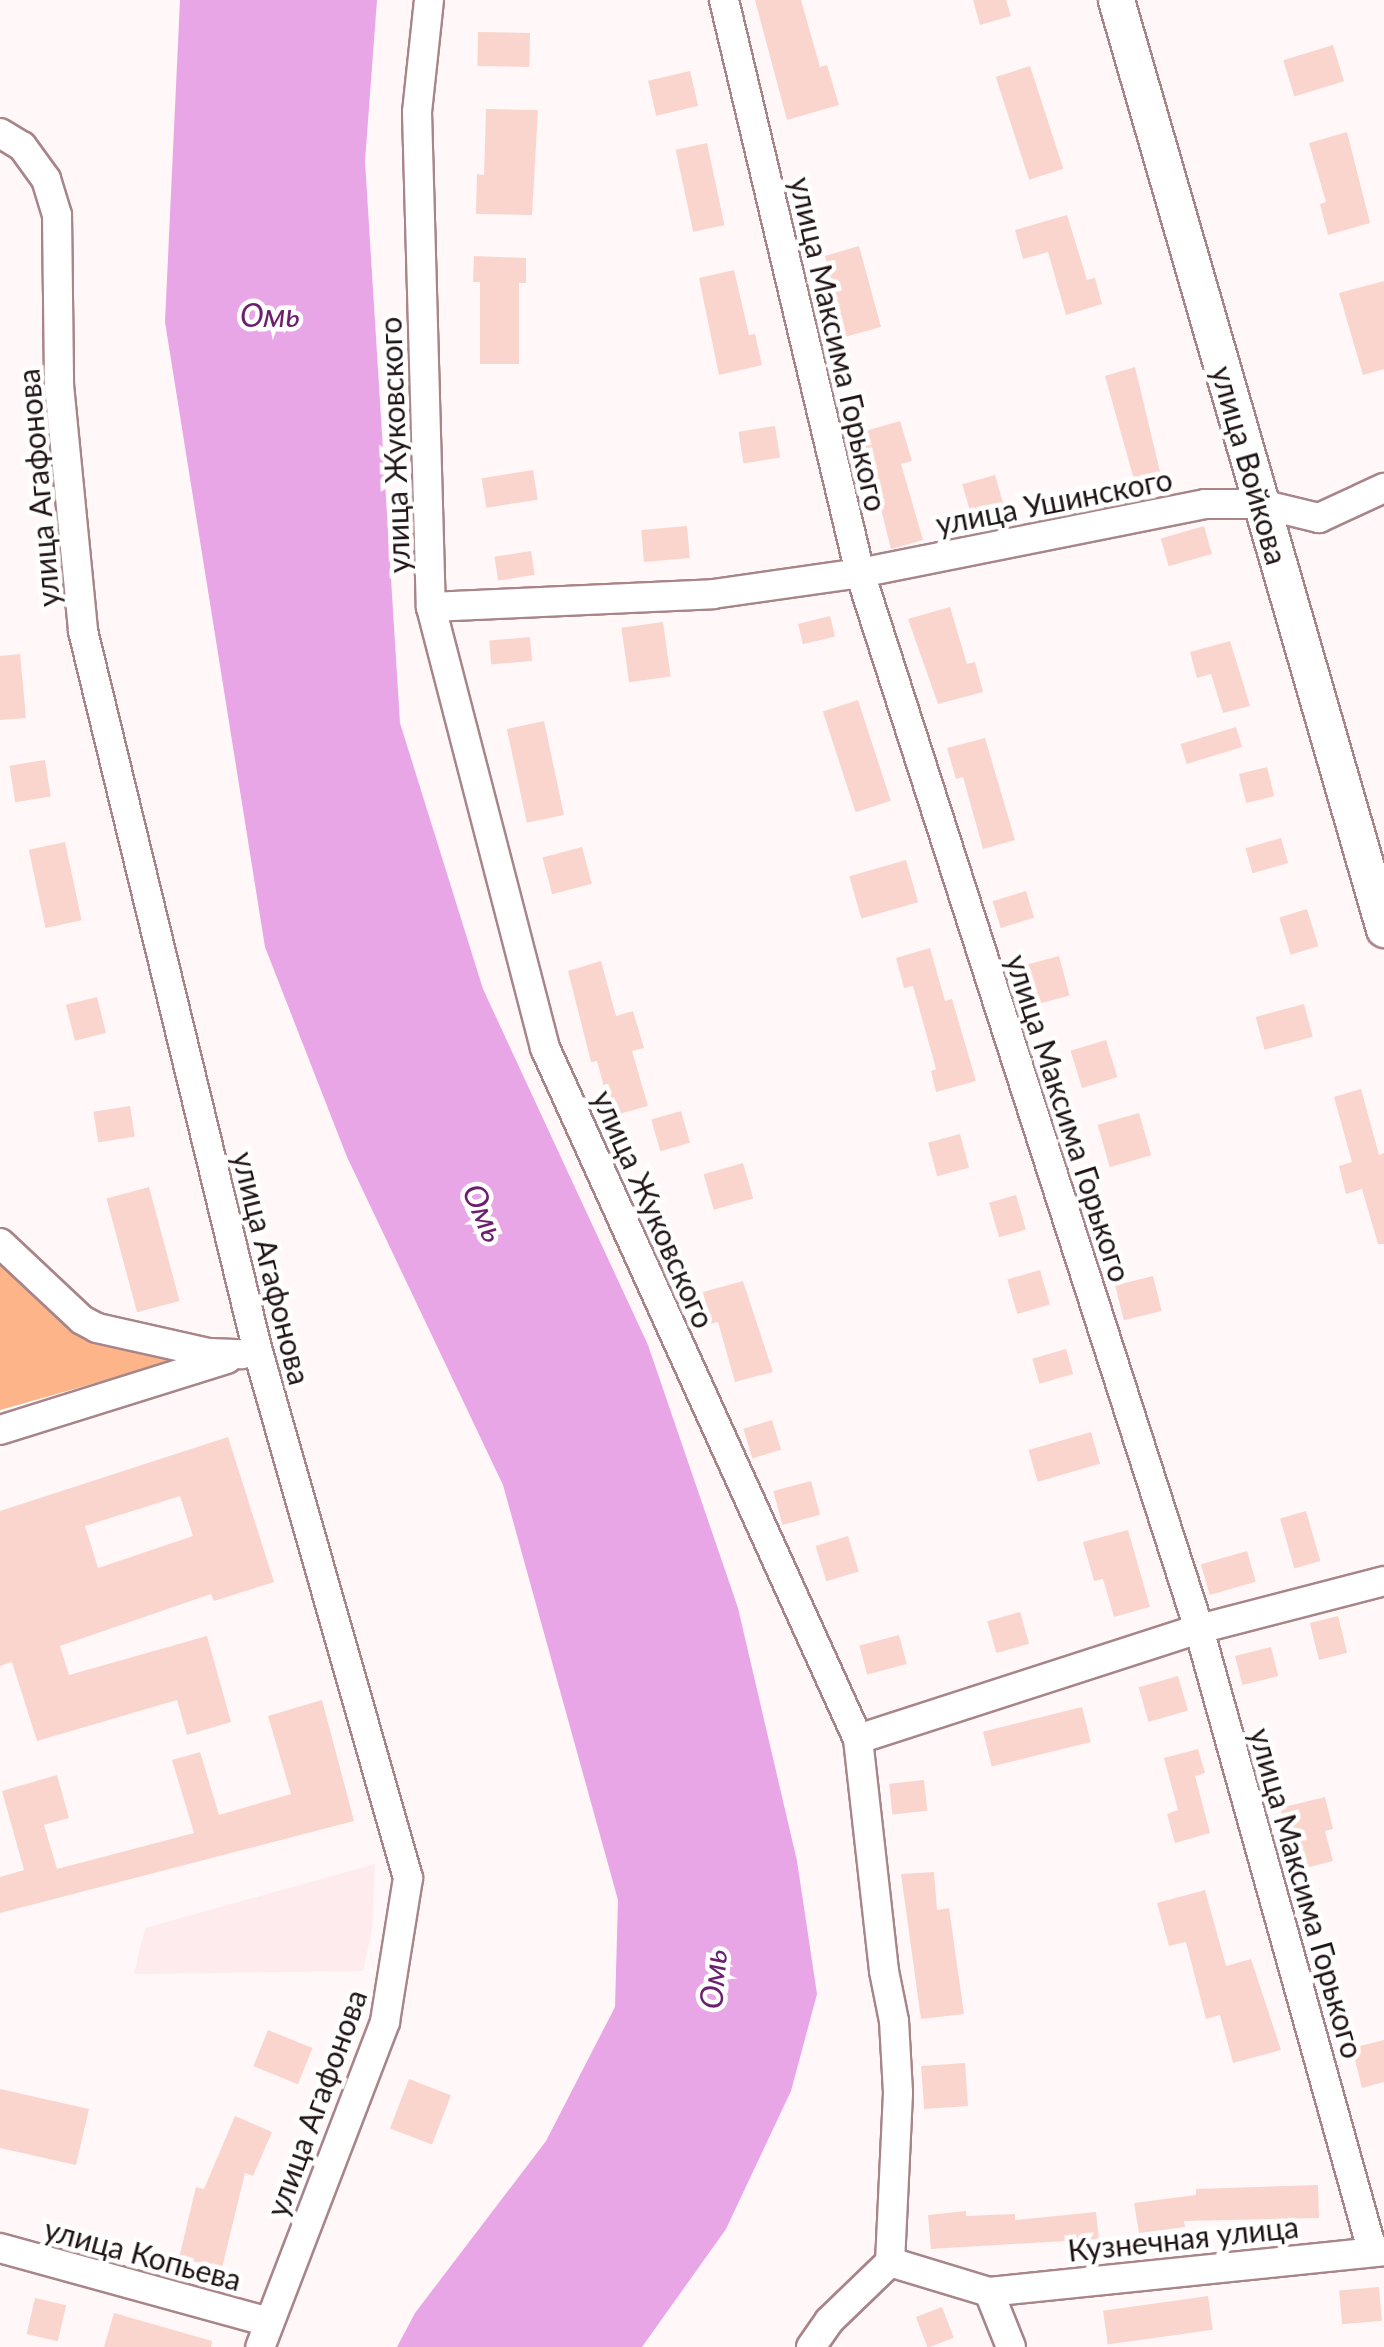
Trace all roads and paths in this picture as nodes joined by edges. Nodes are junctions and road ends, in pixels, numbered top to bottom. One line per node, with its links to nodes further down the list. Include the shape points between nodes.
1 (429, 0): 8 (street, улица Жуковского, via 417,112)
2 (724, 0): 7 (street, улица Максима Горького)
3 (1116, 0): 6 (main road, улица Войкова)
4 (0, 133): 11 (street, улица Агафонова, via 22,146 46,179 57,216 59,385 84,632)
5 (1384, 488): 6 (street, улица Ушинского, via 1319,518)
6 (1261, 504): 7 (street, улица Ушинского, via 1204,504); 9 (main road, улица Войкова)
7 (860, 573): 8 (street, улица Ушинского, via 713,594); 14 (street, улица Максима Горького)
8 (431, 607): 15 (street, улица Жуковского, via 545,1048)
9 (1384, 929)
10 (0, 1243): 11 (street, via 96,1328 208,1353)
11 (249, 1351): 12 (street); 20 (street, улица Агафонова, via 408,1878 386,2022)
12 (0, 1430)
13 (1384, 1581): 14 (street)
14 (1200, 1629): 15 (street); 17 (street, улица Максима Горького)
15 (858, 1739): 18 (street, улица Жуковского, via 894,2021 898,2093)
16 (0, 2248): 20 (street, улица Копьева)
17 (1378, 2250): 19 (street, Кузнечная улица)
18 (890, 2262): 19 (street); 21 (street)
19 (989, 2292): 22 (street)
20 (265, 2334)
21 (811, 2347)
22 (1011, 2347)

